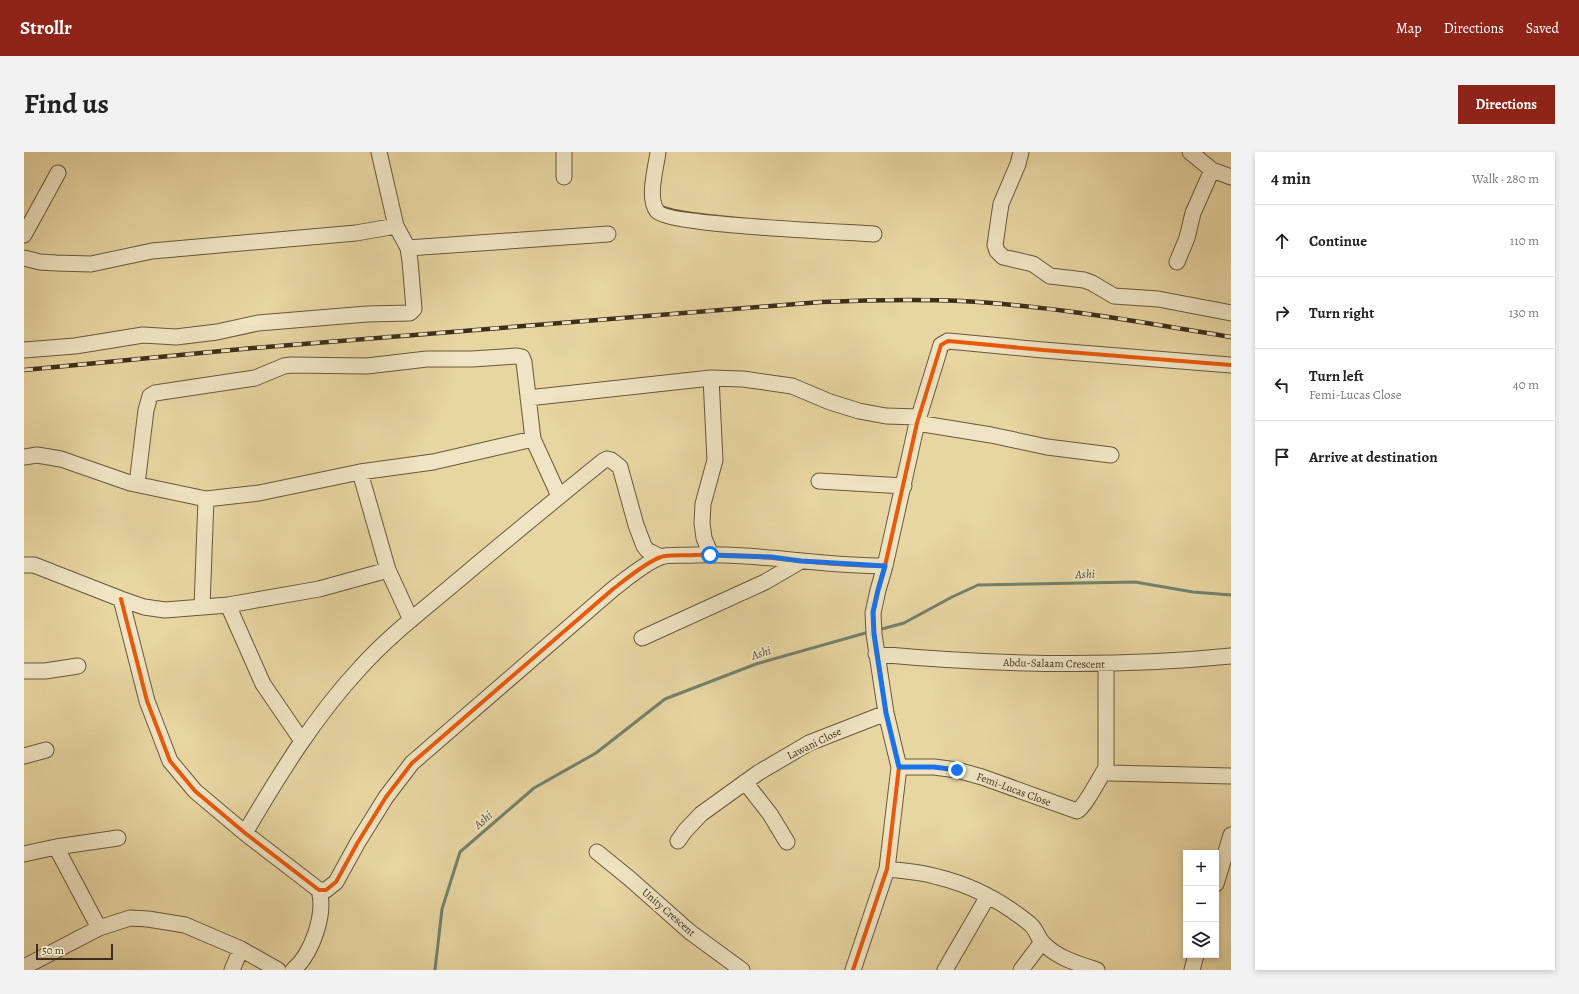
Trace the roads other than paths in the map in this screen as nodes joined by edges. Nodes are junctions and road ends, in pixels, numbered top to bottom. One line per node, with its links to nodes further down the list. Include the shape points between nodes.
1 (379, 152): 10 (street)
2 (564, 152): 8 (street)
3 (658, 152): 12 (street, via 652,199 658,214 720,224)
4 (1021, 152): 17 (street, via 1000,210 995,245 1003,257 1029,263 1050,276 1084,280 1114,296 1158,299)
5 (1190, 152): 6 (street)
6 (1212, 170): 9 (street); 16 (street, via 1193,214)
7 (58, 173): 13 (street)
8 (564, 176)
9 (1231, 177)
10 (396, 226): 14 (street); 15 (street, via 356,233 152,251 91,264 40,262)
11 (608, 234): 14 (street)
12 (874, 234)
13 (24, 235)
14 (408, 248): 18 (street, via 414,309 410,313 368,314 258,324 176,337 143,336)
15 (24, 258)
16 (1177, 262)
17 (1231, 313)
18 (24, 350)
19 (1231, 365): 22 (street, via 948,341 941,345)
20 (711, 378): 21 (street); 22 (street, via 744,379 792,386 858,411); 32 (street, via 715,460 703,504 702,523)
21 (528, 398): 23 (street); 28 (street, via 524,362 522,357 517,356 427,359 367,366 291,365 255,378 155,393 150,396 146,410)
22 (918, 420): 24 (street, via 1047,447); 29 (street)
23 (533, 439): 26 (street, via 433,462); 30 (street)
24 (1111, 455)
25 (24, 457): 28 (street, via 37,455 61,459)
26 (360, 472): 31 (street, via 259,493); 37 (street)
27 (819, 481): 29 (street)
28 (137, 484): 31 (street)
29 (904, 486): 36 (street)
30 (559, 496): 33 (street, via 603,461 607,459 616,462 620,467 644,546); 41 (street)
31 (206, 499): 40 (street)
32 (710, 555): 33 (street); 34 (street, via 771,557)
33 (661, 557): 66 (street, via 613,589 415,760 386,797 336,882 328,890)
34 (801, 561): 36 (street); 42 (street, via 765,582)
35 (24, 565): 38 (street, via 34,565)
36 (885, 566): 43 (street, via 873,612)
37 (388, 570): 39 (street, via 319,590); 41 (street)
38 (121, 599): 40 (street, via 144,607 165,610); 56 (street, via 147,701 170,761 195,791)
39 (228, 605): 40 (street); 49 (street, via 263,684)
40 (202, 607)
41 (411, 620): 49 (street, via 378,648)
42 (642, 638)
43 (876, 654): 45 (street, Abdu-Salaam Crescent, via 950,661); 48 (street)
44 (1231, 656): 45 (street, Abdu-Salaam Crescent)
45 (1106, 665): 53 (street)
46 (78, 666): 47 (street)
47 (24, 671)
48 (886, 713): 52 (street); 55 (street, Lawani Close, via 809,743)
49 (302, 741): 56 (street)
50 (46, 750): 51 (street)
51 (24, 756)
52 (899, 767): 53 (street, Femi-Lucas Close, via 957,770 1077,811); 64 (street)
53 (1106, 768): 54 (street, via 1110,772)
54 (1231, 776)
55 (745, 782): 59 (street, Lawani Close, via 701,814); 60 (street, via 770,814)
56 (245, 833): 66 (street)
57 (1231, 836): 65 (street)
58 (118, 838): 61 (street)
59 (678, 841)
60 (787, 842)
61 (56, 847): 63 (street); 68 (street)
62 (597, 852): 77 (street, Unity Crescent, via 690,932)
63 (24, 854)
64 (887, 869): 67 (street, via 937,876); 78 (street)
65 (1219, 874)
66 (319, 890): 76 (street, via 321,902 317,928 300,964)
67 (988, 896): 69 (street, via 1031,925); 79 (street)
68 (99, 928): 70 (street, via 130,918 153,920 185,925); 73 (street)
69 (1042, 942): 72 (street, via 1048,949); 80 (street)
70 (241, 949): 74 (street); 75 (street)
71 (1195, 958): 82 (street)
72 (1078, 967): 81 (street)
73 (24, 968)
74 (232, 970)
75 (278, 970)
76 (293, 970)
77 (742, 970)
78 (853, 970)
79 (945, 970)
80 (1020, 970)
81 (1098, 970)
82 (1192, 970)

